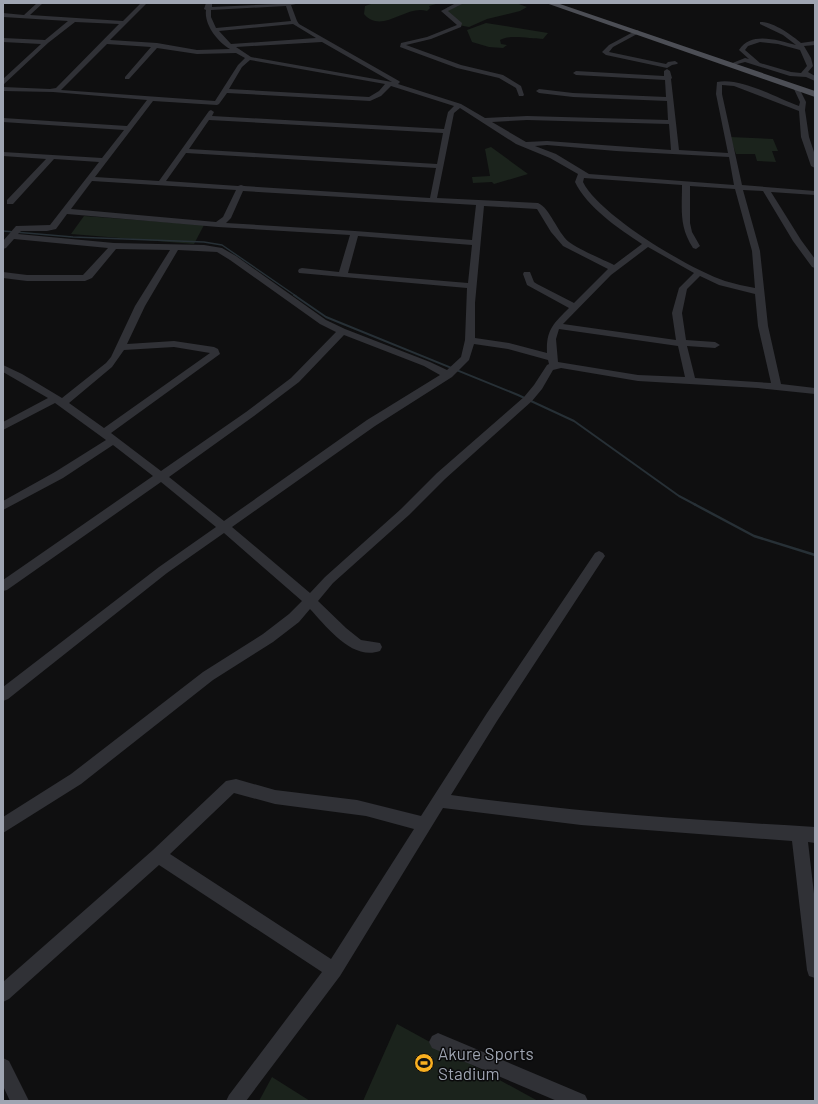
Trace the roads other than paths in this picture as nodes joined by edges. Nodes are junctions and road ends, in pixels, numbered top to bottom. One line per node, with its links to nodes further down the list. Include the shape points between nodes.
1 (40, 3): 9 (street)
2 (144, 3): 12 (street)
3 (298, 3): 6 (street)
4 (461, 3): 43 (street, via 444,11 460,24 459,26 402,46 459,67 501,76 519,87)
5 (550, 3): 15 (main road)
6 (288, 4): 7 (street); 11 (street)
7 (208, 6): 14 (street, via 208,17)
8 (3, 15): 9 (street)
9 (25, 17): 10 (street)
10 (73, 20): 12 (street); 18 (street)
11 (294, 22): 14 (street); 17 (street)
12 (124, 23): 19 (street)
13 (762, 23): 23 (street)
14 (214, 30): 22 (street)
15 (637, 32): 28 (main road); 29 (street, via 611,46 606,54)
16 (3, 40): 18 (street)
17 (321, 40): 22 (street); 37 (street)
18 (46, 42): 35 (street)
19 (106, 42): 21 (street); 40 (street)
20 (815, 43): 23 (street)
21 (157, 45): 24 (street, via 197,52); 32 (street)
22 (229, 46): 24 (street)
23 (802, 47): 27 (street, via 770,40 756,40 742,50); 31 (street, via 810,66 804,71)
24 (236, 51): 25 (street)
25 (249, 58): 36 (street); 41 (street, via 240,66)
26 (675, 63): 29 (street)
27 (757, 63): 28 (street, via 742,60); 31 (street, via 790,74)
28 (732, 65): 38 (main road)
29 (667, 66): 33 (street)
30 (576, 73): 33 (street)
31 (806, 75): 34 (street)
32 (127, 78)
33 (668, 78): 46 (street)
34 (815, 80): 38 (street)
35 (3, 83)
36 (389, 83): 37 (street); 41 (street, via 383,92 370,99)
37 (404, 87): 49 (street)
38 (799, 88): 44 (main road); 47 (street)
39 (3, 89): 40 (street)
40 (55, 91): 45 (street)
41 (225, 91): 48 (street)
42 (539, 91): 46 (street)
43 (521, 95)
44 (815, 95): 47 (street)
45 (151, 99): 48 (street); 55 (street)
46 (669, 99): 54 (street)
47 (803, 102): 50 (street)
48 (217, 103): 51 (street)
49 (458, 105): 53 (street); 56 (street, via 451,112)
50 (802, 110): 61 (street, via 736,85 719,83 719,94); 65 (street, via 806,125 805,137)
51 (207, 118): 56 (street); 58 (street)
52 (3, 120): 55 (street)
53 (482, 120): 54 (street, via 527,118); 57 (street)
54 (671, 122): 59 (street)
55 (129, 128): 63 (street)
56 (447, 131): 64 (street)
57 (524, 145): 59 (street, via 547,143); 66 (street, via 553,156)
58 (184, 151): 64 (street); 68 (street)
59 (675, 151): 61 (street)
60 (3, 154): 62 (street)
61 (733, 155): 71 (street)
62 (53, 156): 63 (street); 75 (street)
63 (105, 160): 67 (street)
64 (440, 166): 74 (street)
65 (815, 166)
66 (582, 174): 69 (street, via 598,178); 84 (street, via 579,182 586,194)
67 (90, 178): 68 (street); 77 (street)
68 (161, 183): 70 (street)
69 (686, 184): 71 (street); 87 (street, via 686,223)
70 (241, 187): 74 (street); 78 (street)
71 (739, 188): 72 (street); 97 (street, via 756,251)
72 (766, 190): 73 (street); 89 (street)
73 (815, 193)
74 (433, 200): 76 (street)
75 (10, 202)
76 (480, 203): 83 (street); 90 (street, via 540,207 566,244)
77 (65, 211): 79 (street); 81 (street, via 50,229 20,228)
78 (227, 218): 79 (street); 80 (street)
79 (218, 225): 80 (street)
80 (238, 226): 82 (street)
81 (15, 233): 85 (street); 86 (street)
82 (355, 233): 83 (street); 95 (street)
83 (476, 244): 96 (street)
84 (646, 244): 90 (street); 92 (street)
85 (3, 246)
86 (114, 246): 88 (street); 94 (street, via 85,278 27,278)
87 (696, 246)
88 (176, 247): 100 (street, via 212,249 225,253 312,314); 104 (street, via 140,306)
89 (815, 265)
90 (614, 268): 98 (street)
91 (302, 271): 95 (street)
92 (699, 273): 97 (street, via 722,283); 102 (street, via 683,288 678,307 677,321)
93 (527, 274): 98 (street, via 534,286)
94 (3, 275)
95 (343, 275): 96 (street)
96 (472, 286): 101 (street)
97 (760, 292): 109 (street, via 763,326)
98 (575, 307): 99 (street)
99 (556, 326): 102 (street); 105 (street, via 551,339)
100 (342, 331): 107 (street); 115 (street, via 295,380)
101 (470, 340): 105 (street, via 509,346); 107 (street, via 466,358)
102 (683, 344): 103 (street); 108 (street)
103 (715, 345)
104 (121, 347): 111 (street, via 109,365); 113 (street, via 185,345 211,349 215,354)
105 (553, 361): 108 (street, via 638,378); 120 (street, via 538,387 525,401 440,476)
106 (3, 368): 111 (street)
107 (452, 372): 117 (street, via 371,423)
108 (691, 381): 109 (street)
109 (777, 387): 110 (street)
110 (815, 391)
111 (58, 401): 112 (street); 113 (street)
112 (3, 426)
113 (104, 433): 114 (street)
114 (113, 440): 115 (street); 116 (street, via 59,475)
115 (161, 476): 117 (street); 119 (street)
116 (3, 506)
117 (224, 526): 120 (street); 122 (street, via 121,602)
118 (599, 556): 123 (street, via 492,717)
119 (3, 586)
120 (310, 600): 121 (street, via 340,630 361,646); 125 (street, via 294,618 268,638 208,676 76,779)
121 (375, 647)
122 (3, 695)
123 (441, 801): 124 (street); 126 (street, via 642,824)
124 (425, 825): 127 (street, via 382,812 274,797 231,786); 128 (street)
125 (3, 826)
126 (807, 834): 129 (street)
127 (158, 855): 128 (street); 130 (street)
128 (334, 970): 134 (street)
129 (815, 970)
130 (3, 993)
131 (438, 1042): 135 (street)
132 (3, 1067): 133 (street)
133 (20, 1101)
134 (235, 1101)
135 (580, 1101)

